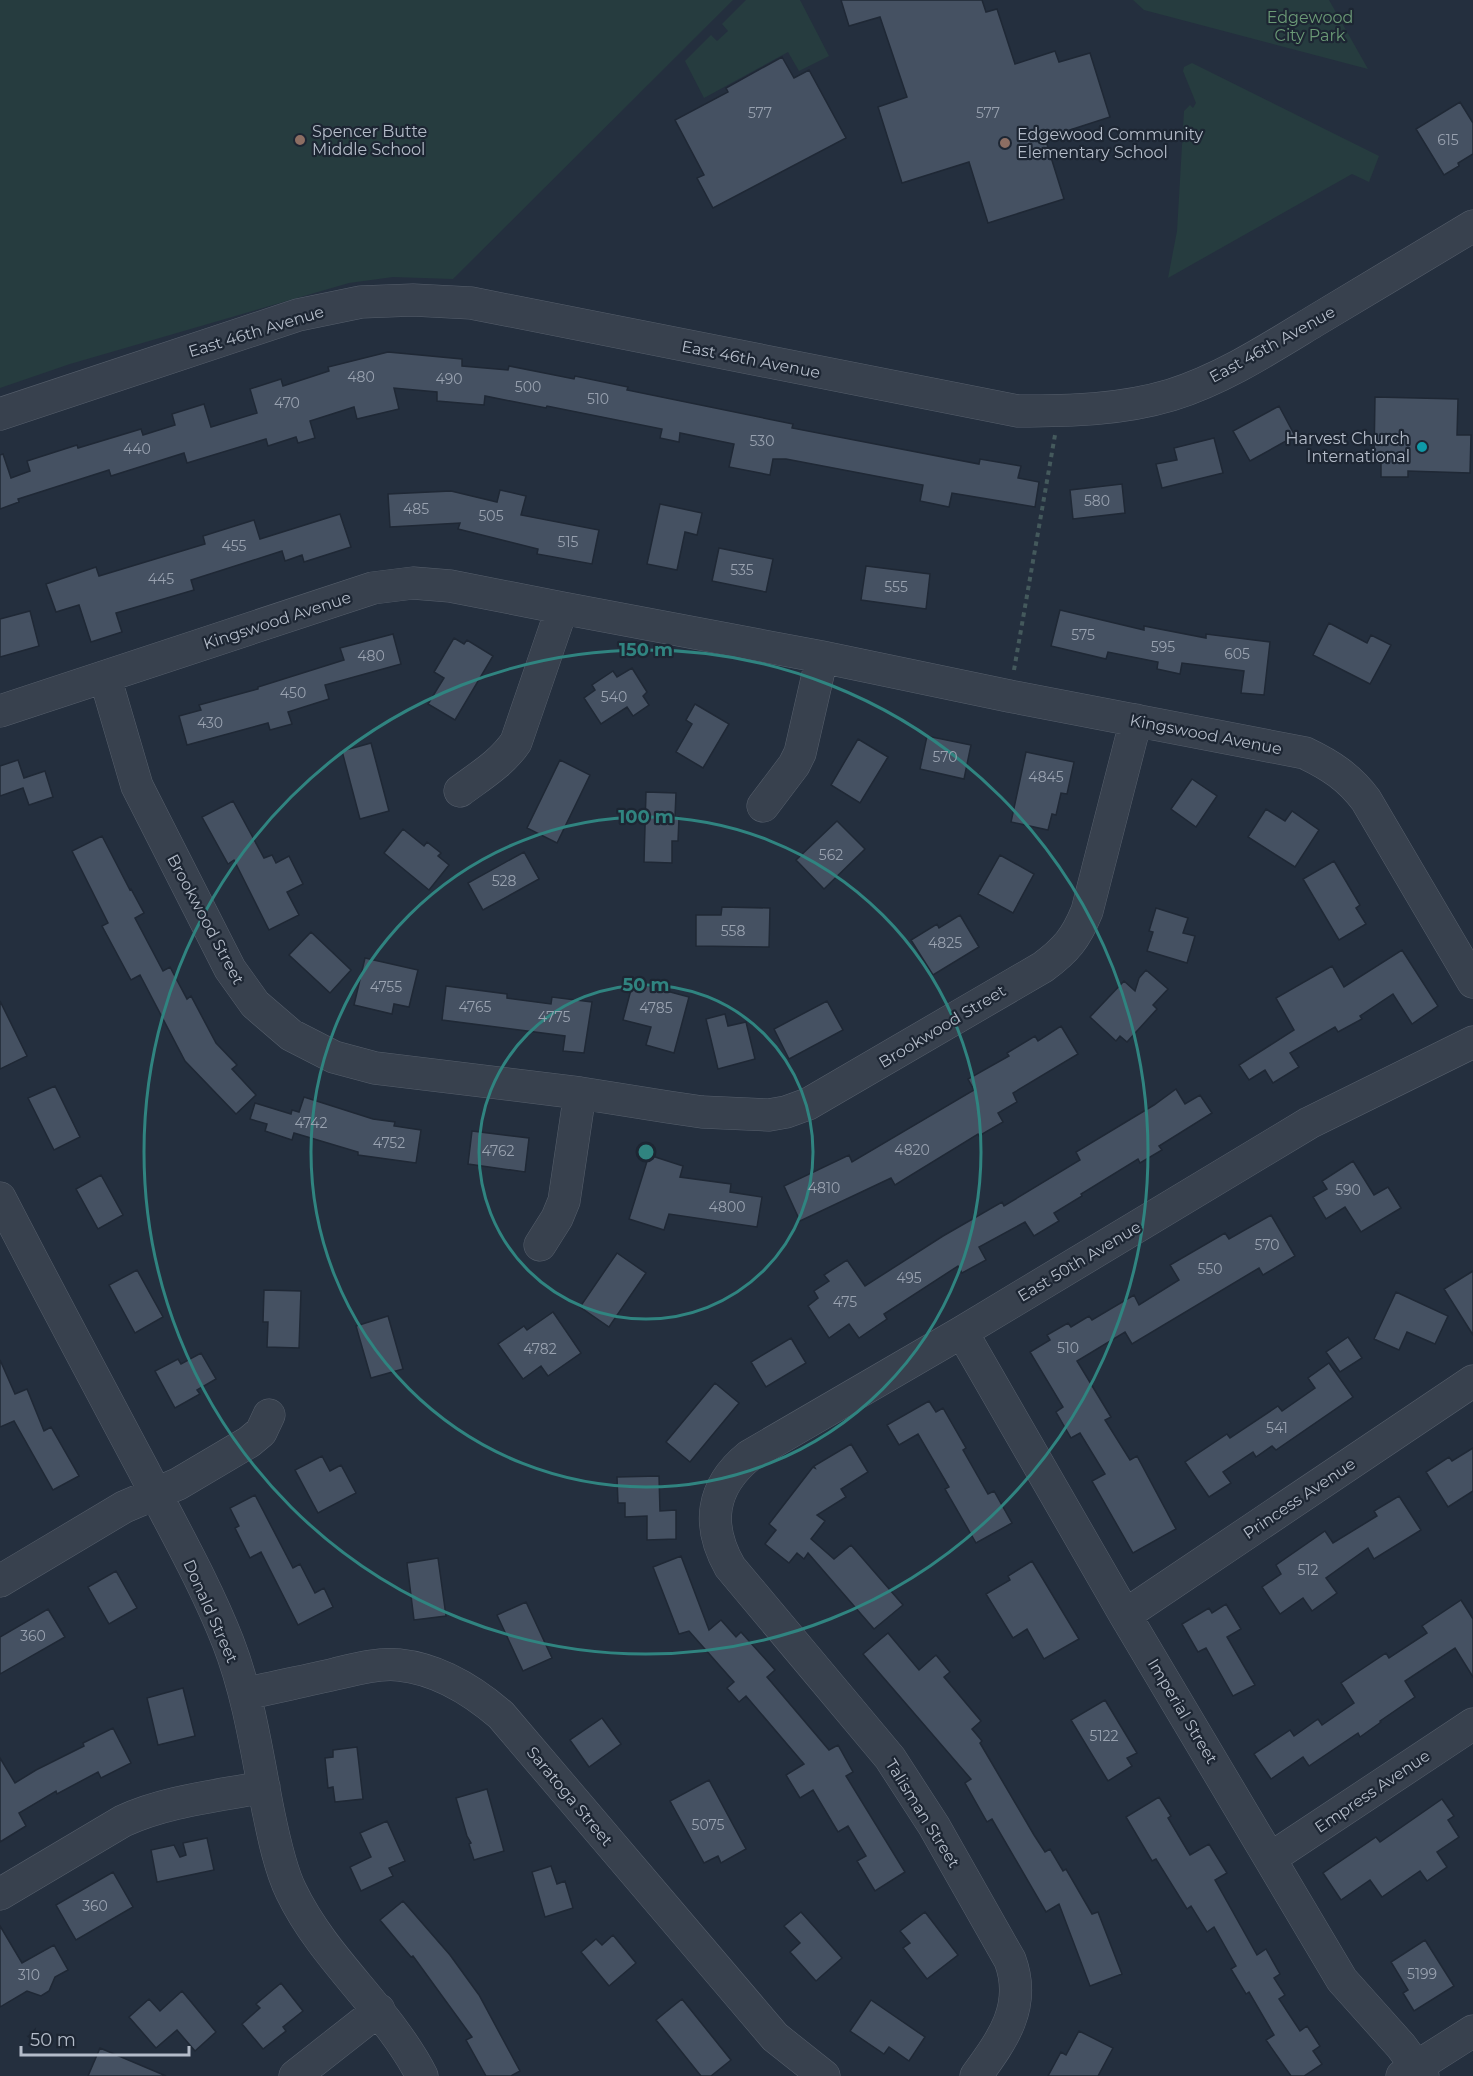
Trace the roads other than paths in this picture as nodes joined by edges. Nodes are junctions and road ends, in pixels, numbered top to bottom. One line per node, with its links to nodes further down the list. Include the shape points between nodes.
1 (1473, 226): 2 (street, East 46th Avenue, via 1214,379 1126,406 1085,411 1018,411 471,303 413,300 361,302 298,315)
2 (0, 414)
3 (562, 608): 4 (street, Kingswood Avenue); 5 (street, Kingswood Avenue, via 450,585 392,585); 8 (street, via 516,742 497,764)
4 (822, 657): 7 (street, Kingswood Avenue); 9 (street, via 800,753)
5 (105, 677): 6 (street, Kingswood Avenue); 12 (street, Brookwood Street, via 137,786 230,969 255,1004 273,1021 315,1049 356,1064)
6 (0, 711)
7 (1136, 720): 10 (street, Kingswood Avenue, via 1305,753 1341,772 1366,800); 12 (street, Brookwood Street, via 1087,911 1073,940 1043,967 836,1089 786,1112 702,1112)
8 (460, 791)
9 (763, 806)
10 (1473, 982)
11 (1473, 1042): 15 (street, East 50th Avenue, via 1309,1123)
12 (580, 1093): 14 (street, via 564,1201)
13 (4, 1213): 18 (street, Donald Street)
14 (540, 1245)
15 (962, 1332): 19 (street, East 50th Avenue, via 749,1456 727,1478); 21 (street, Imperial Street)
16 (1473, 1381): 21 (street, Princess Avenue)
17 (269, 1415): 18 (street, via 256,1437 178,1484)
18 (155, 1493): 20 (street, via 124,1507); 22 (street, Donald Street, via 228,1642)
19 (716, 1512): 33 (street, Talisman Street, via 720,1550 730,1567 890,1758 934,1826 1010,1960 1017,1992 1014,2011)
20 (0, 1581)
21 (1125, 1614): 25 (street, Imperial Street)
22 (245, 1694): 24 (street, Donald Street); 32 (street, Saratoga Street, via 374,1665 399,1665 429,1671 480,1697 501,1715 774,2037)
23 (1473, 1724): 25 (street, Empress Avenue)
24 (264, 1787): 26 (street, via 138,1814); 27 (street, Donald Street, via 290,1890 322,1941)
25 (1271, 1858): 29 (street, Imperial Street, via 1342,1980 1386,2028)
26 (0, 1894)
27 (379, 2010): 30 (street); 31 (street, Donald Street, via 410,2052)
28 (1473, 2031): 29 (street)
29 (1414, 2073)
30 (295, 2076)
31 (422, 2076)
32 (824, 2076)
33 (976, 2076)

